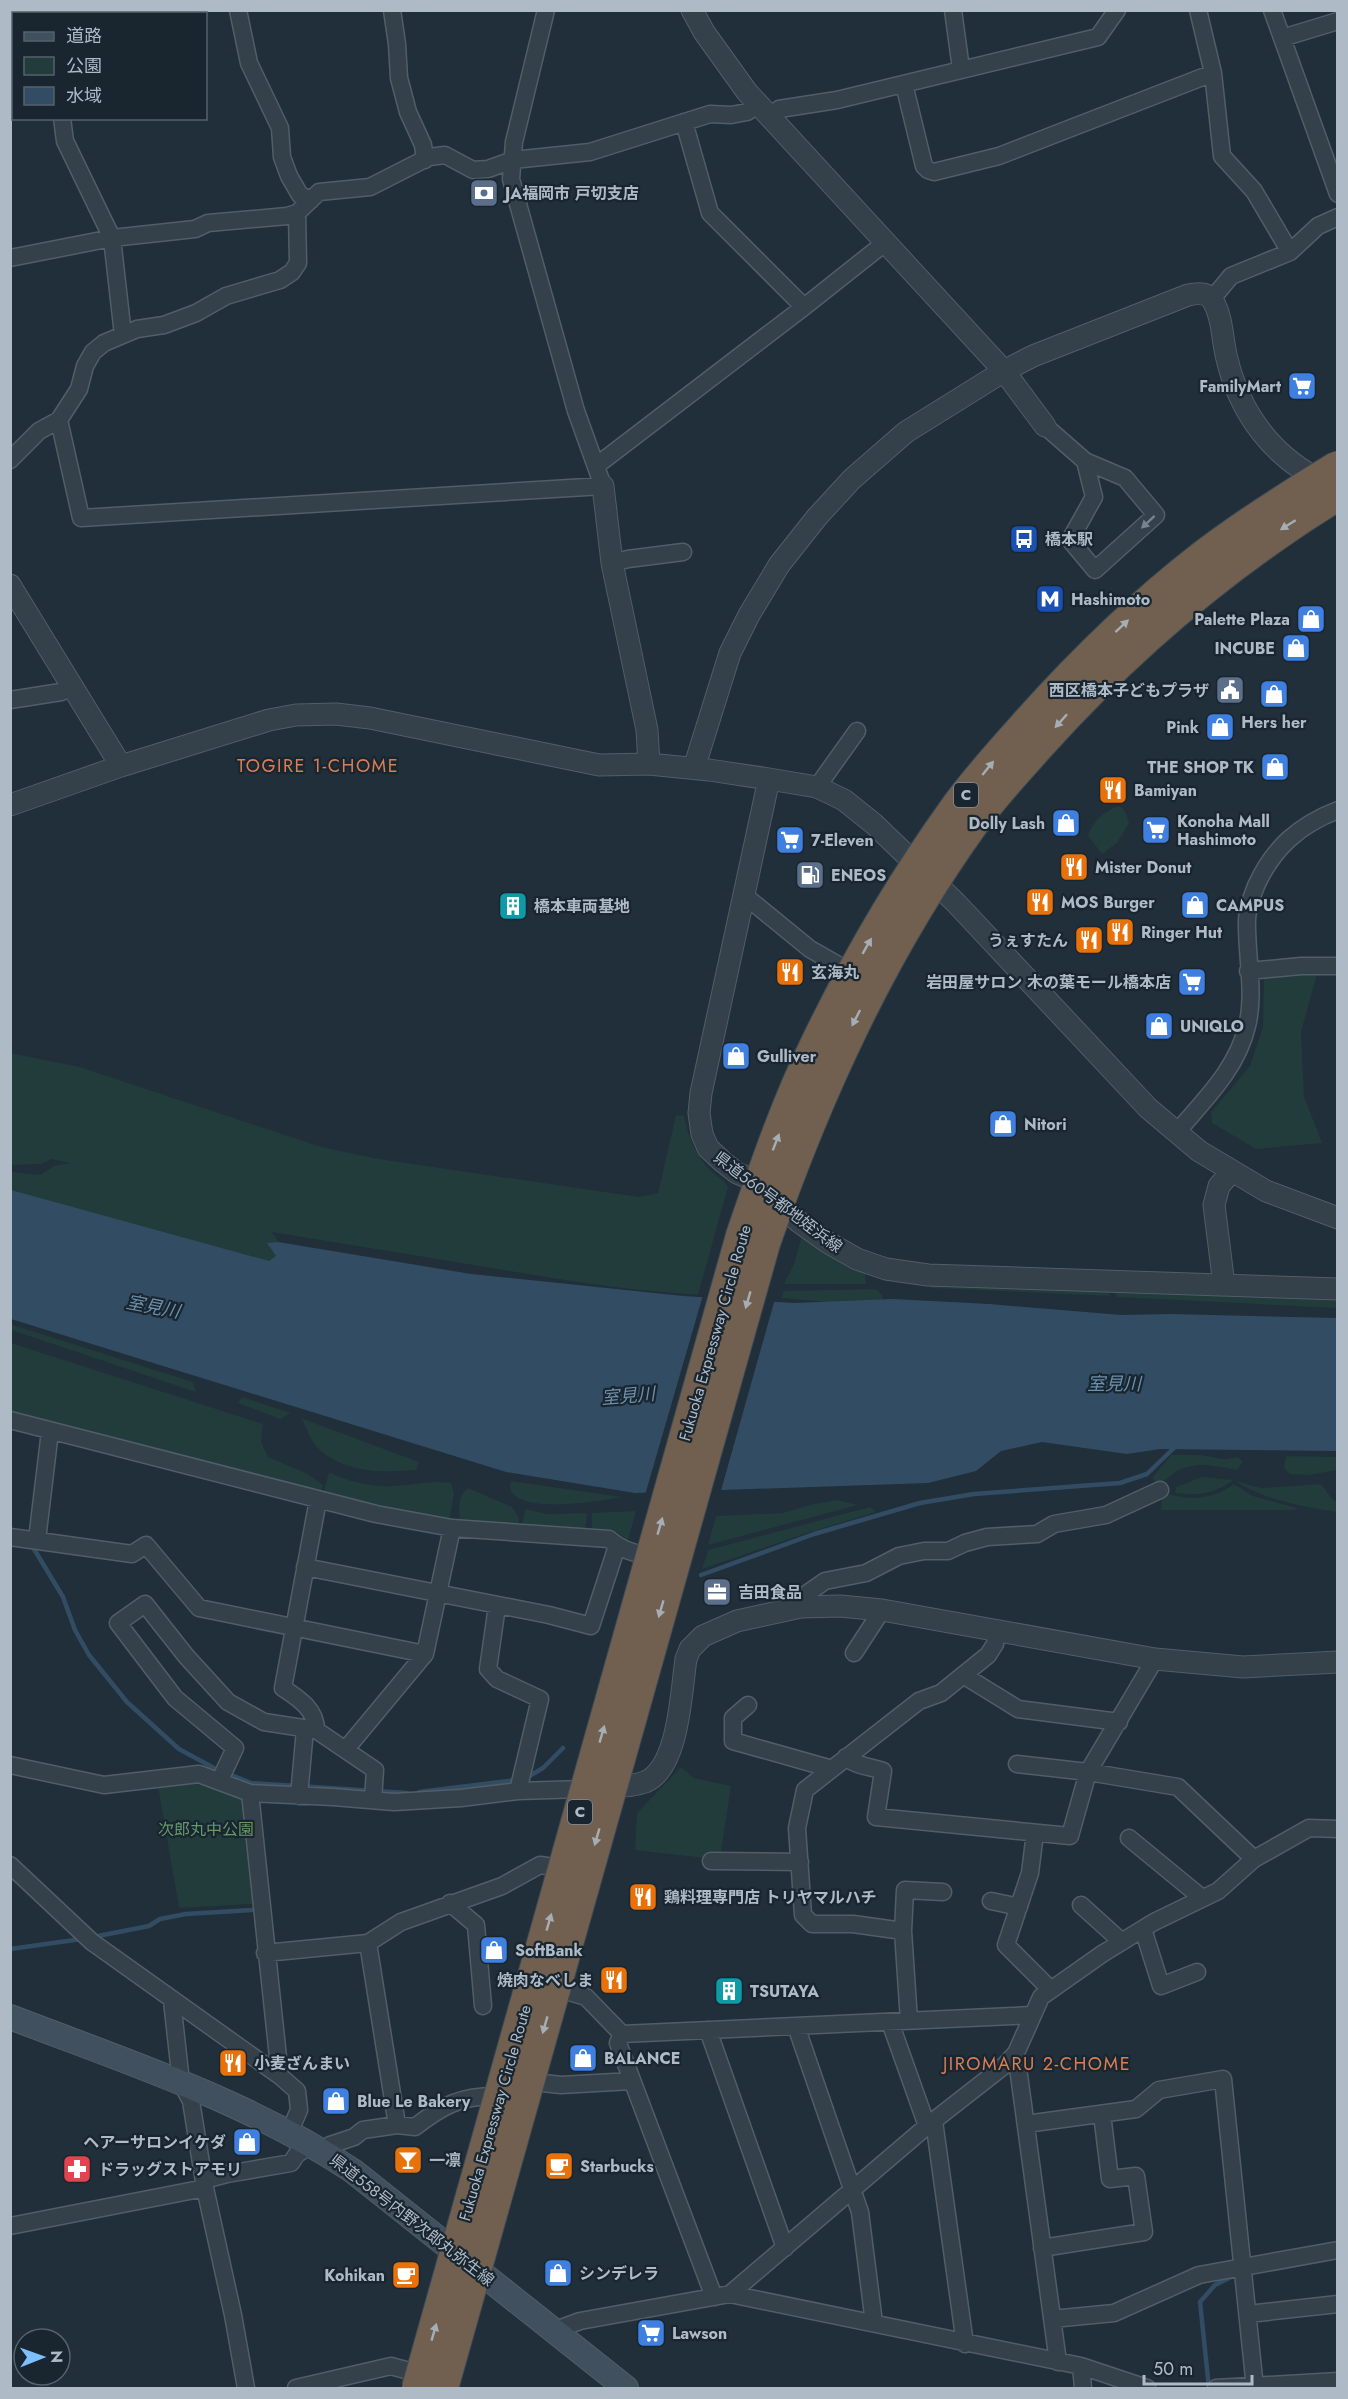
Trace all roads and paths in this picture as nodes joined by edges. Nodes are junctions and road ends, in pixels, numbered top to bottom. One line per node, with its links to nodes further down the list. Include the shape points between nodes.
1 (238, 10): 20 (street, via 249,63 280,128 282,157 289,176 300,195)
2 (392, 10): 17 (street, via 399,78)
3 (546, 10): 18 (street)
4 (692, 10): 14 (street, via 724,61)
5 (953, 10): 11 (street)
6 (1117, 10): 11 (street, via 1098,37)
7 (1198, 10): 12 (street)
8 (1272, 10): 10 (street)
9 (1338, 21): 10 (street)
10 (1282, 38): 19 (street)
11 (961, 69): 13 (street)
12 (1213, 73): 13 (street, via 999,156 934,172 924,166); 25 (street, via 1222,156 1254,191)
13 (904, 84): 14 (street, via 837,100)
14 (764, 110): 16 (street, via 710,114); 24 (street)
15 (62, 120): 23 (street, via 65,141)
16 (684, 122): 18 (street, via 590,152); 28 (street, via 710,213)
17 (425, 160): 18 (street, via 445,156 473,170); 20 (street, via 370,187 319,192)
18 (513, 160): 35 (street, via 511,180 576,411)
19 (1338, 194)
20 (311, 200): 21 (street)
21 (297, 213): 23 (street); 29 (street, via 298,263 292,272 272,283 226,296 164,325)
22 (1338, 217): 25 (street, via 1318,226)
23 (112, 238): 26 (street); 29 (street)
24 (886, 242): 28 (street); 30 (street)
25 (1290, 252): 27 (street, via 1231,276)
26 (10, 258)
27 (1212, 299): 30 (street, via 1197,293 1188,295); 38 (street, via 1233,381 1246,411 1287,461)
28 (804, 307): 35 (street)
29 (123, 335): 31 (street, via 93,352 79,389)
30 (1004, 371): 32 (street); 48 (street, via 898,439 852,479 785,557 730,653)
31 (59, 420): 33 (street, via 39,431); 37 (street, via 81,518)
32 (1045, 426): 34 (street)
33 (10, 460)
34 (1085, 461): 34 (street, one-way to 34, via 1125,478 1156,515 1095,570 1070,540 1094,497)
35 (596, 466): 37 (street)
36 (1338, 467): 158 (highway, Fukuoka Expressway Circle Route / C, one-way to 36, bridge, via 742,1236 814,1047 863,953 924,854 993,761 1053,694 1118,629 1205,556 1271,508)
37 (603, 486): 41 (street)
38 (1338, 488)
39 (1338, 494): 158 (highway, Fukuoka Expressway Circle Route / C, one-way to 158, bridge, via 1281,529 1180,606 1073,707 977,818 930,887 882,966 836,1057 764,1243)
40 (683, 552): 41 (street)
41 (612, 563): 46 (street, via 647,730)
42 (14, 596): 43 (street)
43 (73, 687): 44 (street); 47 (street)
44 (10, 700)
45 (857, 731): 50 (street)
46 (649, 764): 47 (street, via 599,765 336,714 269,720); 48 (street)
47 (121, 766): 51 (street)
48 (694, 768): 49 (street)
49 (769, 779): 50 (street); 53 (street, 県道560号都地姪浜線)
50 (817, 787): 57 (street, via 844,800 874,824 956,903 1148,1108)
51 (10, 805)
52 (1338, 810): 56 (street, via 1288,838 1266,866 1252,895 1246,922)
53 (743, 898): 55 (street, via 810,949); 60 (street, 県道560号都地姪浜線, via 699,1113 708,1148 723,1162 753,1180 827,1242 886,1269 928,1275)
54 (1338, 966): 56 (street)
55 (847, 970)
56 (1248, 971): 57 (street, via 1248,1025 1236,1057)
57 (1177, 1132): 58 (street)
58 (1231, 1172): 59 (street, via 1266,1191); 60 (street, via 1219,1186 1214,1205)
59 (1338, 1218)
60 (1224, 1285): 61 (street, 県道560号都地姪浜線)
61 (1338, 1289)
62 (10, 1420): 63 (street)
63 (51, 1431): 65 (street); 68 (street)
64 (1160, 1490): 74 (street, via 1106,1515 1054,1524 1037,1534 987,1537 948,1551 898,1556 866,1573 825,1581 802,1597)
65 (318, 1500): 66 (street); 71 (street)
66 (452, 1528): 69 (street, via 589,1536 609,1539); 72 (street)
67 (10, 1537): 68 (street)
68 (37, 1540): 76 (street, via 132,1554 146,1545 199,1608)
69 (617, 1546): 70 (street); 73 (street, via 591,1626)
70 (646, 1556)
71 (305, 1567): 72 (street); 76 (street)
72 (438, 1593): 73 (street); 79 (street)
73 (498, 1606): 95 (street, via 488,1669 497,1679 540,1700)
74 (801, 1607): 75 (street); 94 (street, via 736,1621 703,1636 686,1659 674,1738 662,1767 646,1781)
75 (882, 1610): 77 (street); 78 (street)
76 (294, 1627): 79 (street); 85 (street, via 283,1688 303,1701 314,1718)
77 (997, 1631): 80 (street); 82 (street, via 988,1655)
78 (854, 1653)
79 (425, 1654): 86 (street)
80 (1155, 1659): 81 (street, via 1243,1667); 84 (street)
81 (1338, 1662)
82 (963, 1675): 84 (street, via 1018,1709); 87 (street, via 941,1693 920,1701)
83 (748, 1706): 90 (street, via 733,1718 733,1741)
84 (1119, 1722): 91 (street)
85 (311, 1730): 86 (street); 92 (street, via 264,1722 228,1702 145,1604 118,1623 175,1698 235,1748); 93 (street)
86 (346, 1749): 97 (street, via 375,1770)
87 (846, 1757): 90 (street); 99 (street, via 884,1771 876,1817)
88 (1017, 1764): 91 (street)
89 (10, 1765): 92 (street, via 104,1785)
90 (832, 1769): 103 (street, via 805,1790 797,1828)
91 (1088, 1772): 99 (street, via 1070,1836); 101 (street, via 1178,1787)
92 (224, 1773): 96 (street)
93 (300, 1787): 96 (street); 97 (street)
94 (583, 1789): 95 (street)
95 (518, 1791): 97 (street, via 394,1803)
96 (250, 1793): 116 (street)
97 (373, 1800)
98 (1338, 1829): 101 (street, via 1309,1828)
99 (1035, 1833): 111 (street, via 1030,1873)
100 (1129, 1838): 107 (street)
101 (1254, 1859): 107 (street, via 1218,1891)
102 (711, 1861): 103 (street)
103 (800, 1862): 113 (street, via 803,1915 812,1924 853,1924)
104 (10, 1865): 120 (street, via 88,1938)
105 (561, 1868): 109 (street, via 540,1865 502,1886)
106 (943, 1892): 113 (street, via 905,1890)
107 (1202, 1898): 112 (street)
108 (991, 1901): 111 (street)
109 (450, 1903): 115 (street, via 401,1922); 121 (street, via 476,1925)
110 (1081, 1905): 114 (street)
111 (1019, 1907): 119 (street, via 1006,1945)
112 (1143, 1929): 114 (street); 117 (street, via 1161,1986)
113 (903, 1931): 124 (street)
114 (1122, 1942): 119 (street)
115 (368, 1943): 116 (street); 138 (street)
116 (266, 1953): 130 (street)
117 (1197, 1972)
118 (559, 1989): 128 (street, via 586,1997)
119 (1051, 1990): 122 (street, via 1041,1997)
120 (172, 2001): 130 (street); 132 (street)
121 (483, 2006)
122 (1032, 2015): 124 (street); 129 (street)
123 (10, 2017): 132 (main road, 県道558号内野次郎丸弥生線)
124 (909, 2021): 125 (street)
125 (890, 2022): 126 (street); 136 (street)
126 (796, 2026): 127 (street); 142 (street)
127 (708, 2030): 128 (street); 144 (street)
128 (622, 2034): 131 (street, via 618,2043)
129 (1016, 2053): 136 (street); 137 (street)
130 (280, 2076): 139 (street, via 297,2091 299,2110)
131 (632, 2081): 133 (street, via 561,2085); 148 (street)
132 (181, 2082): 139 (main road, 県道558号内野次郎丸弥生線); 141 (street, via 190,2101)
133 (534, 2082)
134 (495, 2096): 138 (street, via 477,2096 441,2107 415,2127)
135 (1102, 2114): 137 (street); 145 (street, via 1110,2180 1136,2176 1144,2232); 147 (street, via 1136,2109 1159,2090 1223,2079)
136 (931, 2123): 142 (street); 154 (street)
137 (1026, 2124): 145 (street)
138 (397, 2125): 140 (street, via 363,2130 354,2137)
139 (289, 2133): 140 (main road, 県道558号内野次郎丸弥生線)
140 (318, 2148): 141 (street, via 297,2154 291,2163 237,2172); 153 (main road, 県道558号内野次郎丸弥生線, via 354,2171)
141 (205, 2184): 143 (street); 159 (street)
142 (854, 2188): 144 (street); 152 (street)
143 (10, 2226)
144 (785, 2248): 148 (street)
145 (1042, 2248): 151 (street)
146 (1338, 2250): 147 (street)
147 (1244, 2272): 150 (street); 151 (street, via 1199,2275 1114,2313)
148 (722, 2296): 152 (street); 153 (street, via 580,2321)
149 (1338, 2304): 150 (street)
150 (1248, 2314): 165 (street)
151 (1052, 2319): 155 (street)
152 (874, 2323): 154 (street)
153 (553, 2331): 161 (main road, 県道558号内野次郎丸弥生線)
154 (965, 2344): 155 (street)
155 (1058, 2362): 156 (street)
156 (1081, 2366): 162 (street); 163 (street)
157 (1338, 2381): 165 (street)
158 (427, 2384): 160 (street, via 391,2366)
159 (246, 2388)
160 (296, 2388)
161 (626, 2388)
162 (1083, 2388)
163 (1147, 2388)
164 (1216, 2388): 165 (street)
165 (1255, 2388)

